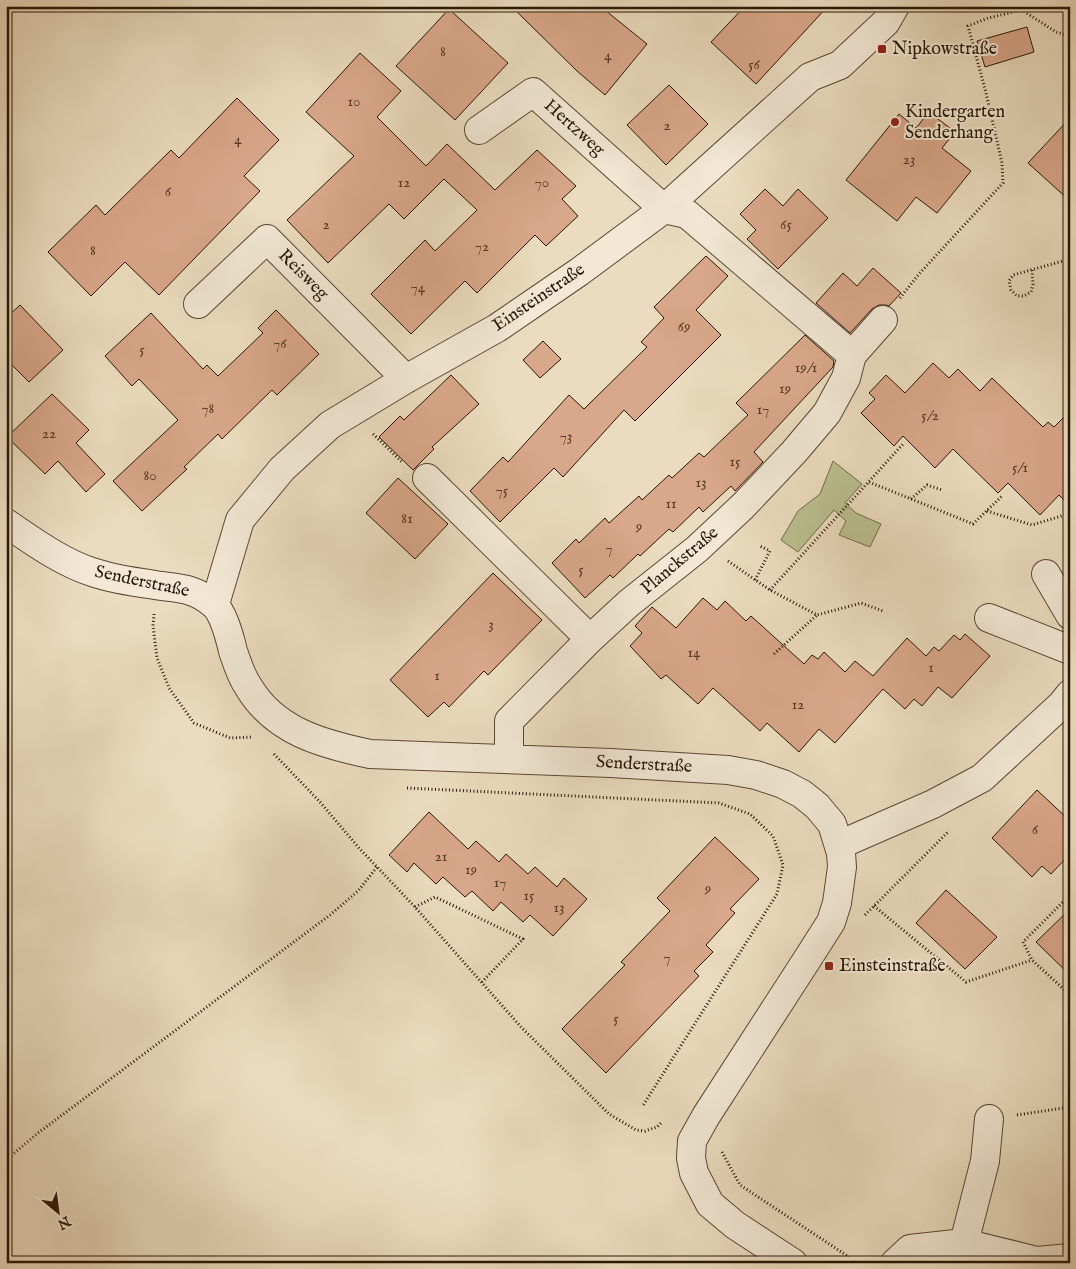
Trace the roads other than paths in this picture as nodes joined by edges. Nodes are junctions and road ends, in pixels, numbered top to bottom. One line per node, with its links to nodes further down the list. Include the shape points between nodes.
1 (895, 6): 3 (street, Einsteinstraße, via 886,22 840,65 810,77)
2 (479, 130): 3 (street, Hertzweg, via 533,92)
3 (664, 210): 6 (street, via 687,214); 7 (street, Einsteinstraße, via 497,328)
4 (198, 304): 7 (street, Reisweg, via 267,239)
5 (883, 320): 6 (street)
6 (852, 355): 14 (street, Planckstraße, via 846,378 827,413 794,452 697,549)
7 (406, 379): 11 (street, Einsteinstraße, via 330,425 282,469 240,520)
8 (427, 478): 14 (street)
9 (6, 523): 11 (street, Senderstraße, via 74,565 125,580 181,588)
10 (1046, 574): 12 (street)
11 (215, 604): 17 (street, Senderstraße, via 226,625 247,686 274,718 295,731 338,748 370,754)
12 (1070, 615)
13 (989, 618): 15 (street)
14 (590, 639): 17 (street, Planckstraße, via 509,722)
15 (1070, 650)
16 (1070, 694): 18 (street, via 982,778 934,804)
17 (509, 758): 18 (street, Senderstraße, via 697,767 756,775 783,784 817,806 832,824)
18 (839, 845): 22 (street, Senderstraße, via 842,867 831,922 692,1141 694,1174 710,1204 734,1226)
19 (989, 1119): 20 (street, via 986,1161)
20 (964, 1243): 21 (street, via 1037,1261); 23 (street, via 910,1248)
21 (1070, 1258)
22 (793, 1263)
23 (895, 1263)

